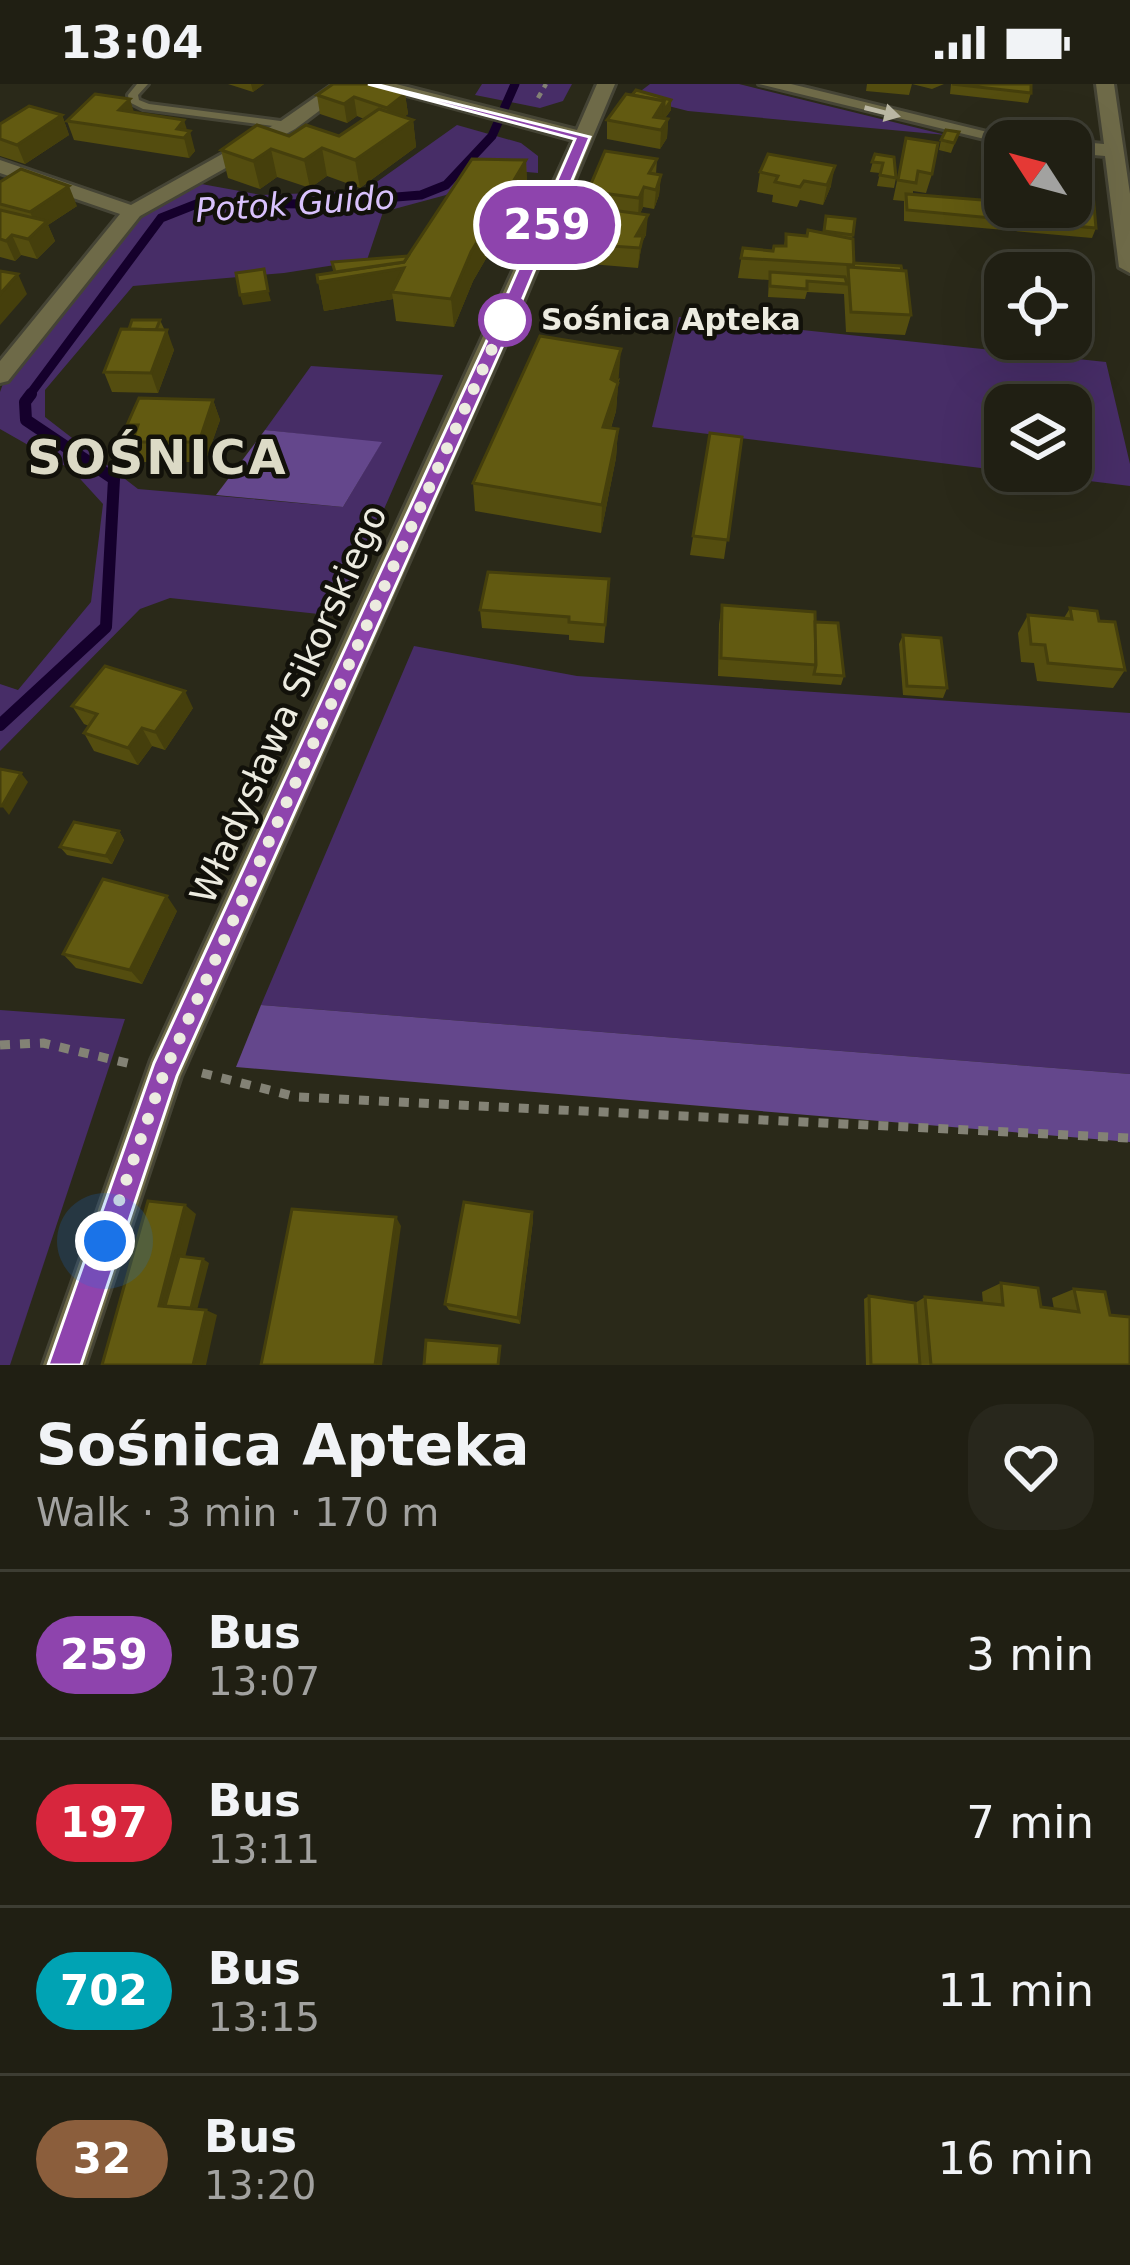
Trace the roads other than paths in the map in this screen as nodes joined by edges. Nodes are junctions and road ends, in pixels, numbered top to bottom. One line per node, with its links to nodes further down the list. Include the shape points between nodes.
1 (143, 84): 7 (lane, via 134,102 147,107)
2 (346, 84): 7 (street)
3 (375, 84): 9 (street)
4 (606, 84): 9 (street, Władysława Sikorskiego)
5 (768, 84): 8 (street, one-way to 8)
6 (1105, 84): 10 (street)
7 (288, 125): 12 (street)
8 (984, 134)
9 (583, 137): 16 (street, Władysława Sikorskiego, via 164,1073)
10 (1119, 140): 13 (street)
11 (0, 166): 12 (street)
12 (134, 212): 15 (street)
13 (1127, 215): 14 (street)
14 (1130, 268)
15 (0, 376)
16 (64, 1365)

